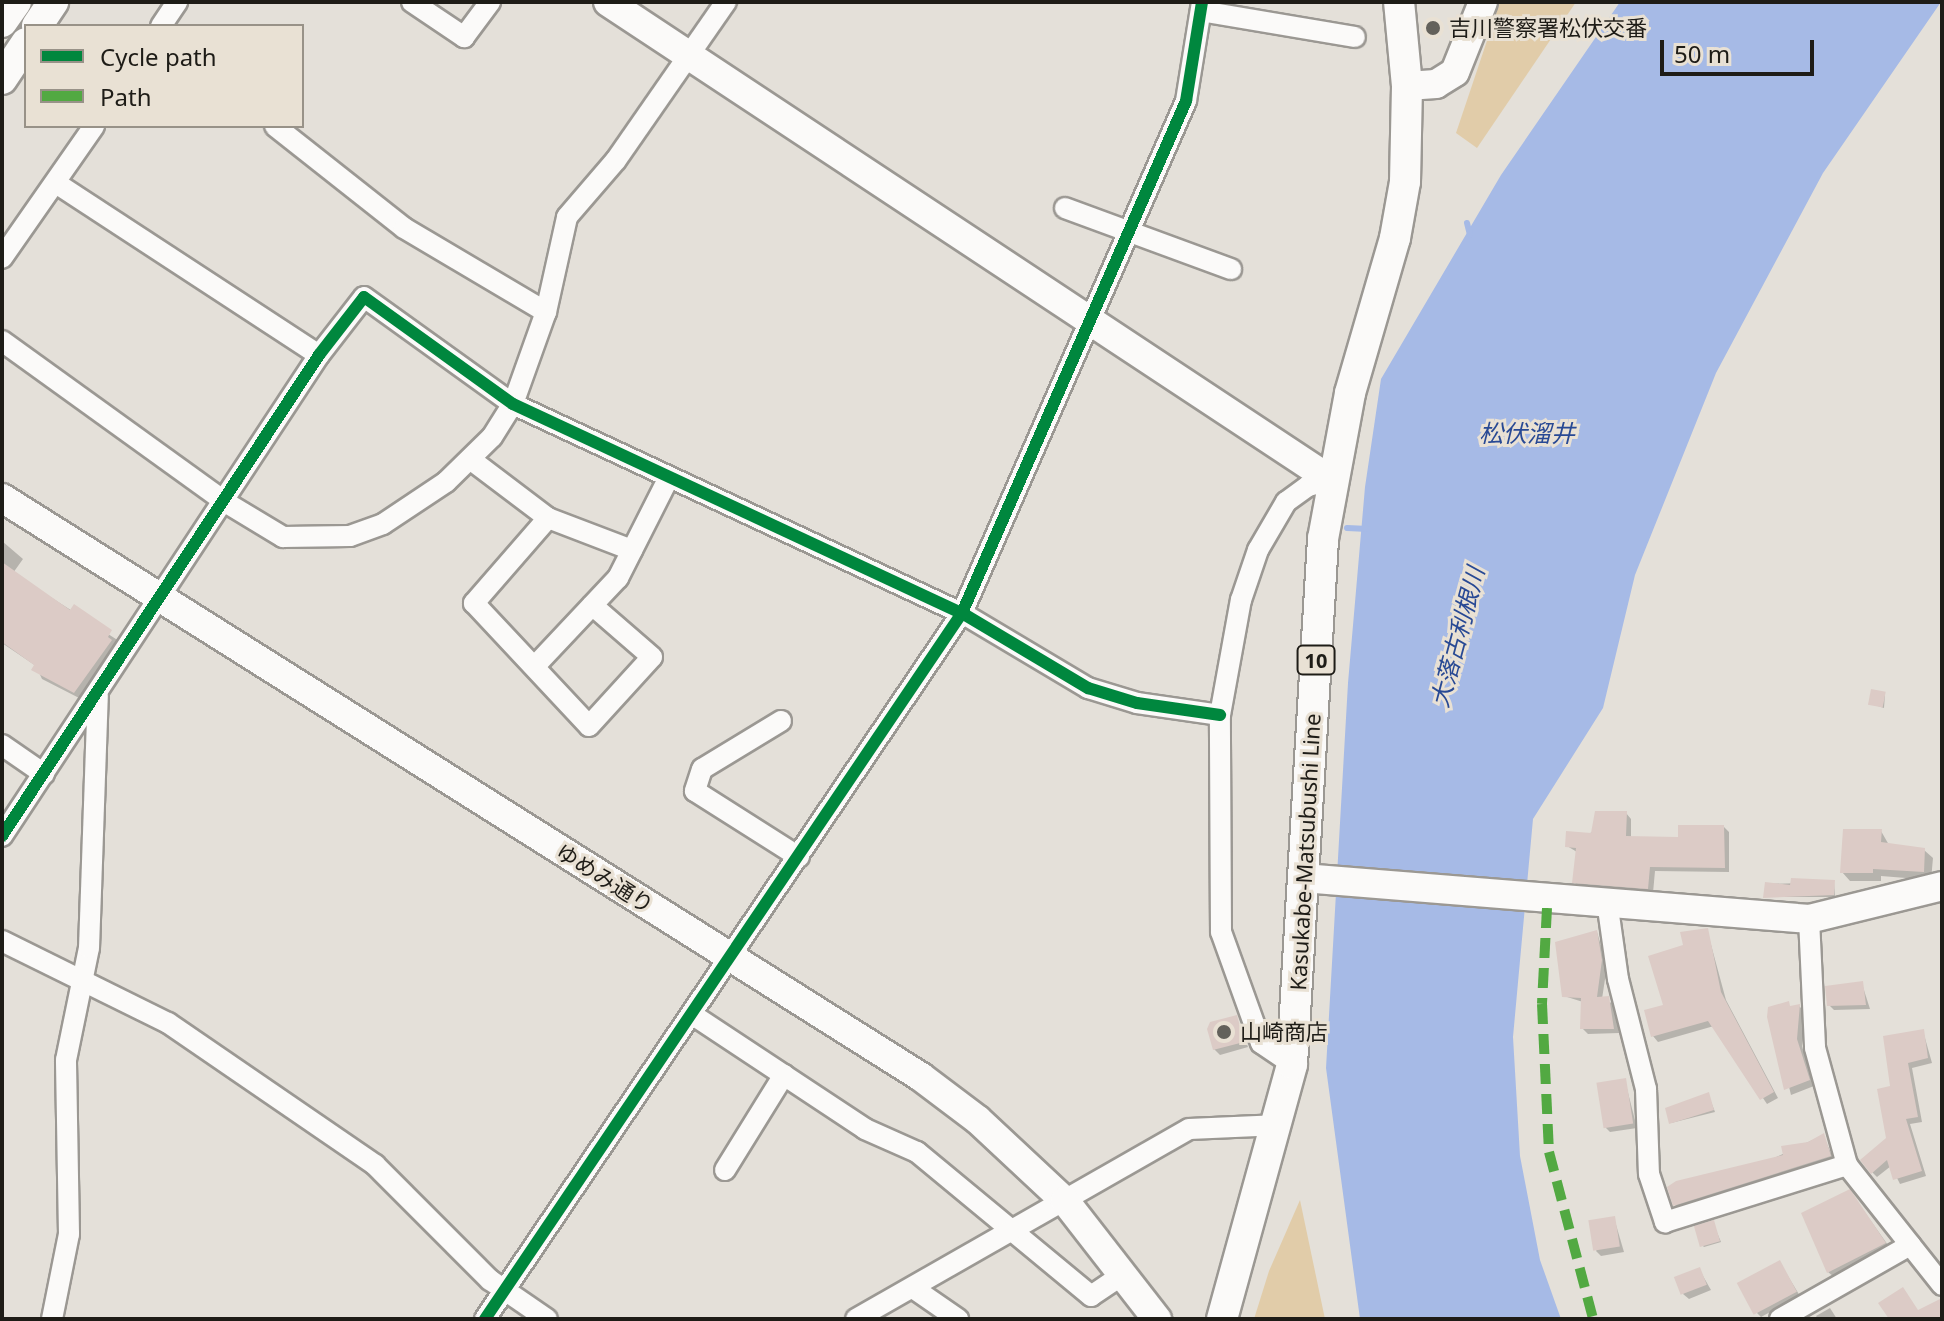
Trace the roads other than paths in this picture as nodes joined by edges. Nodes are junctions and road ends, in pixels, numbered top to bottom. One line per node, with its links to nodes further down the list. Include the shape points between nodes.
1 (16, 2): 11 (main road)
2 (53, 2): 12 (main road)
3 (177, 2): 13 (street)
4 (412, 2): 5 (street, via 464,37)
5 (490, 2)
6 (608, 2): 16 (street)
7 (726, 2): 16 (street)
8 (1399, 2): 18 (main road, Kasukabe-Matsubushi Line / 10)
9 (1483, 2): 18 (street, via 1455,72 1436,84)
10 (1201, 7): 14 (street); 23 (street, via 1186,101)
11 (2, 22)
12 (38, 24)
13 (162, 24)
14 (1355, 37)
15 (24, 46): 17 (main road)
16 (690, 58): 26 (street, via 567,217); 27 (street)
17 (2, 79)
18 (1407, 86): 33 (main road, Kasukabe-Matsubushi Line / 10, via 1405,182 1395,238)
19 (93, 128): 21 (street)
20 (278, 128): 26 (street, via 404,228)
21 (56, 183): 24 (street); 29 (street)
22 (1065, 208): 23 (street)
23 (1129, 233): 25 (street); 27 (street)
24 (2, 258)
25 (1231, 269)
26 (546, 312): 30 (street)
27 (1091, 325): 33 (street); 40 (street)
28 (2, 341): 35 (street)
29 (319, 355): 30 (street, via 364,297); 35 (street)
30 (513, 404): 31 (street); 32 (street)
31 (470, 459): 35 (street, via 446,482 383,524 350,536 283,537); 36 (street)
32 (669, 477): 37 (street); 40 (street)
33 (1331, 480): 43 (street, via 1308,486 1286,502 1258,550 1241,600); 49 (main road, Kasukabe-Matsubushi Line / 10)
34 (2, 498): 38 (street, ゆめみ通り)
35 (225, 502): 38 (street)
36 (548, 518): 37 (street); 41 (street, via 474,603)
37 (632, 550): 39 (street, via 618,578)
38 (163, 599): 42 (street); 54 (street, ゆめみ通り)
39 (592, 605): 41 (street); 41 (street, via 652,657 589,726)
40 (962, 613): 43 (street, via 1088,688 1137,703); 48 (street)
41 (535, 666)
42 (98, 695): 46 (street); 55 (street, via 89,948)
43 (1220, 715): 57 (street, via 1221,932 1261,1043)
44 (781, 721): 48 (street, via 702,769 695,791)
45 (2, 745): 46 (street)
46 (44, 774): 47 (street)
47 (2, 836)
48 (799, 857): 54 (street)
49 (1313, 878): 51 (street); 57 (main road, Kasukabe-Matsubushi Line / 10)
50 (1942, 886): 52 (street)
51 (1607, 901): 52 (street); 60 (street, via 1618,979 1646,1089 1649,1174 1665,1222)
52 (1809, 919): 60 (street, via 1815,1048)
53 (2, 941): 55 (street)
54 (732, 958): 56 (street); 62 (street, ゆめみ通り, via 921,1077 988,1128)
55 (81, 979): 68 (street, via 168,1023 375,1165); 69 (street, via 66,1060 69,1234)
56 (693, 1015): 58 (street); 68 (street)
57 (1292, 1064): 59 (main road, Kasukabe-Matsubushi Line / 10)
58 (784, 1075): 61 (street); 63 (street, via 865,1129 917,1152)
59 (1280, 1125): 62 (street, via 1189,1129); 75 (main road, Kasukabe-Matsubushi Line / 10)
60 (1847, 1165): 64 (street)
61 (725, 1170)
62 (1065, 1201): 63 (street); 65 (street, ゆめみ通り)
63 (1014, 1232): 65 (street, via 1091,1296); 67 (street)
64 (1910, 1245): 66 (street); 76 (street)
65 (1124, 1274): 74 (street, ゆめみ通り)
66 (1942, 1285)
67 (913, 1288): 72 (street); 73 (street)
68 (505, 1291): 70 (street); 71 (street)
69 (52, 1319)
70 (485, 1319)
71 (547, 1319)
72 (856, 1319)
73 (958, 1319)
74 (1157, 1319)
75 (1222, 1319)
76 (1780, 1319)

